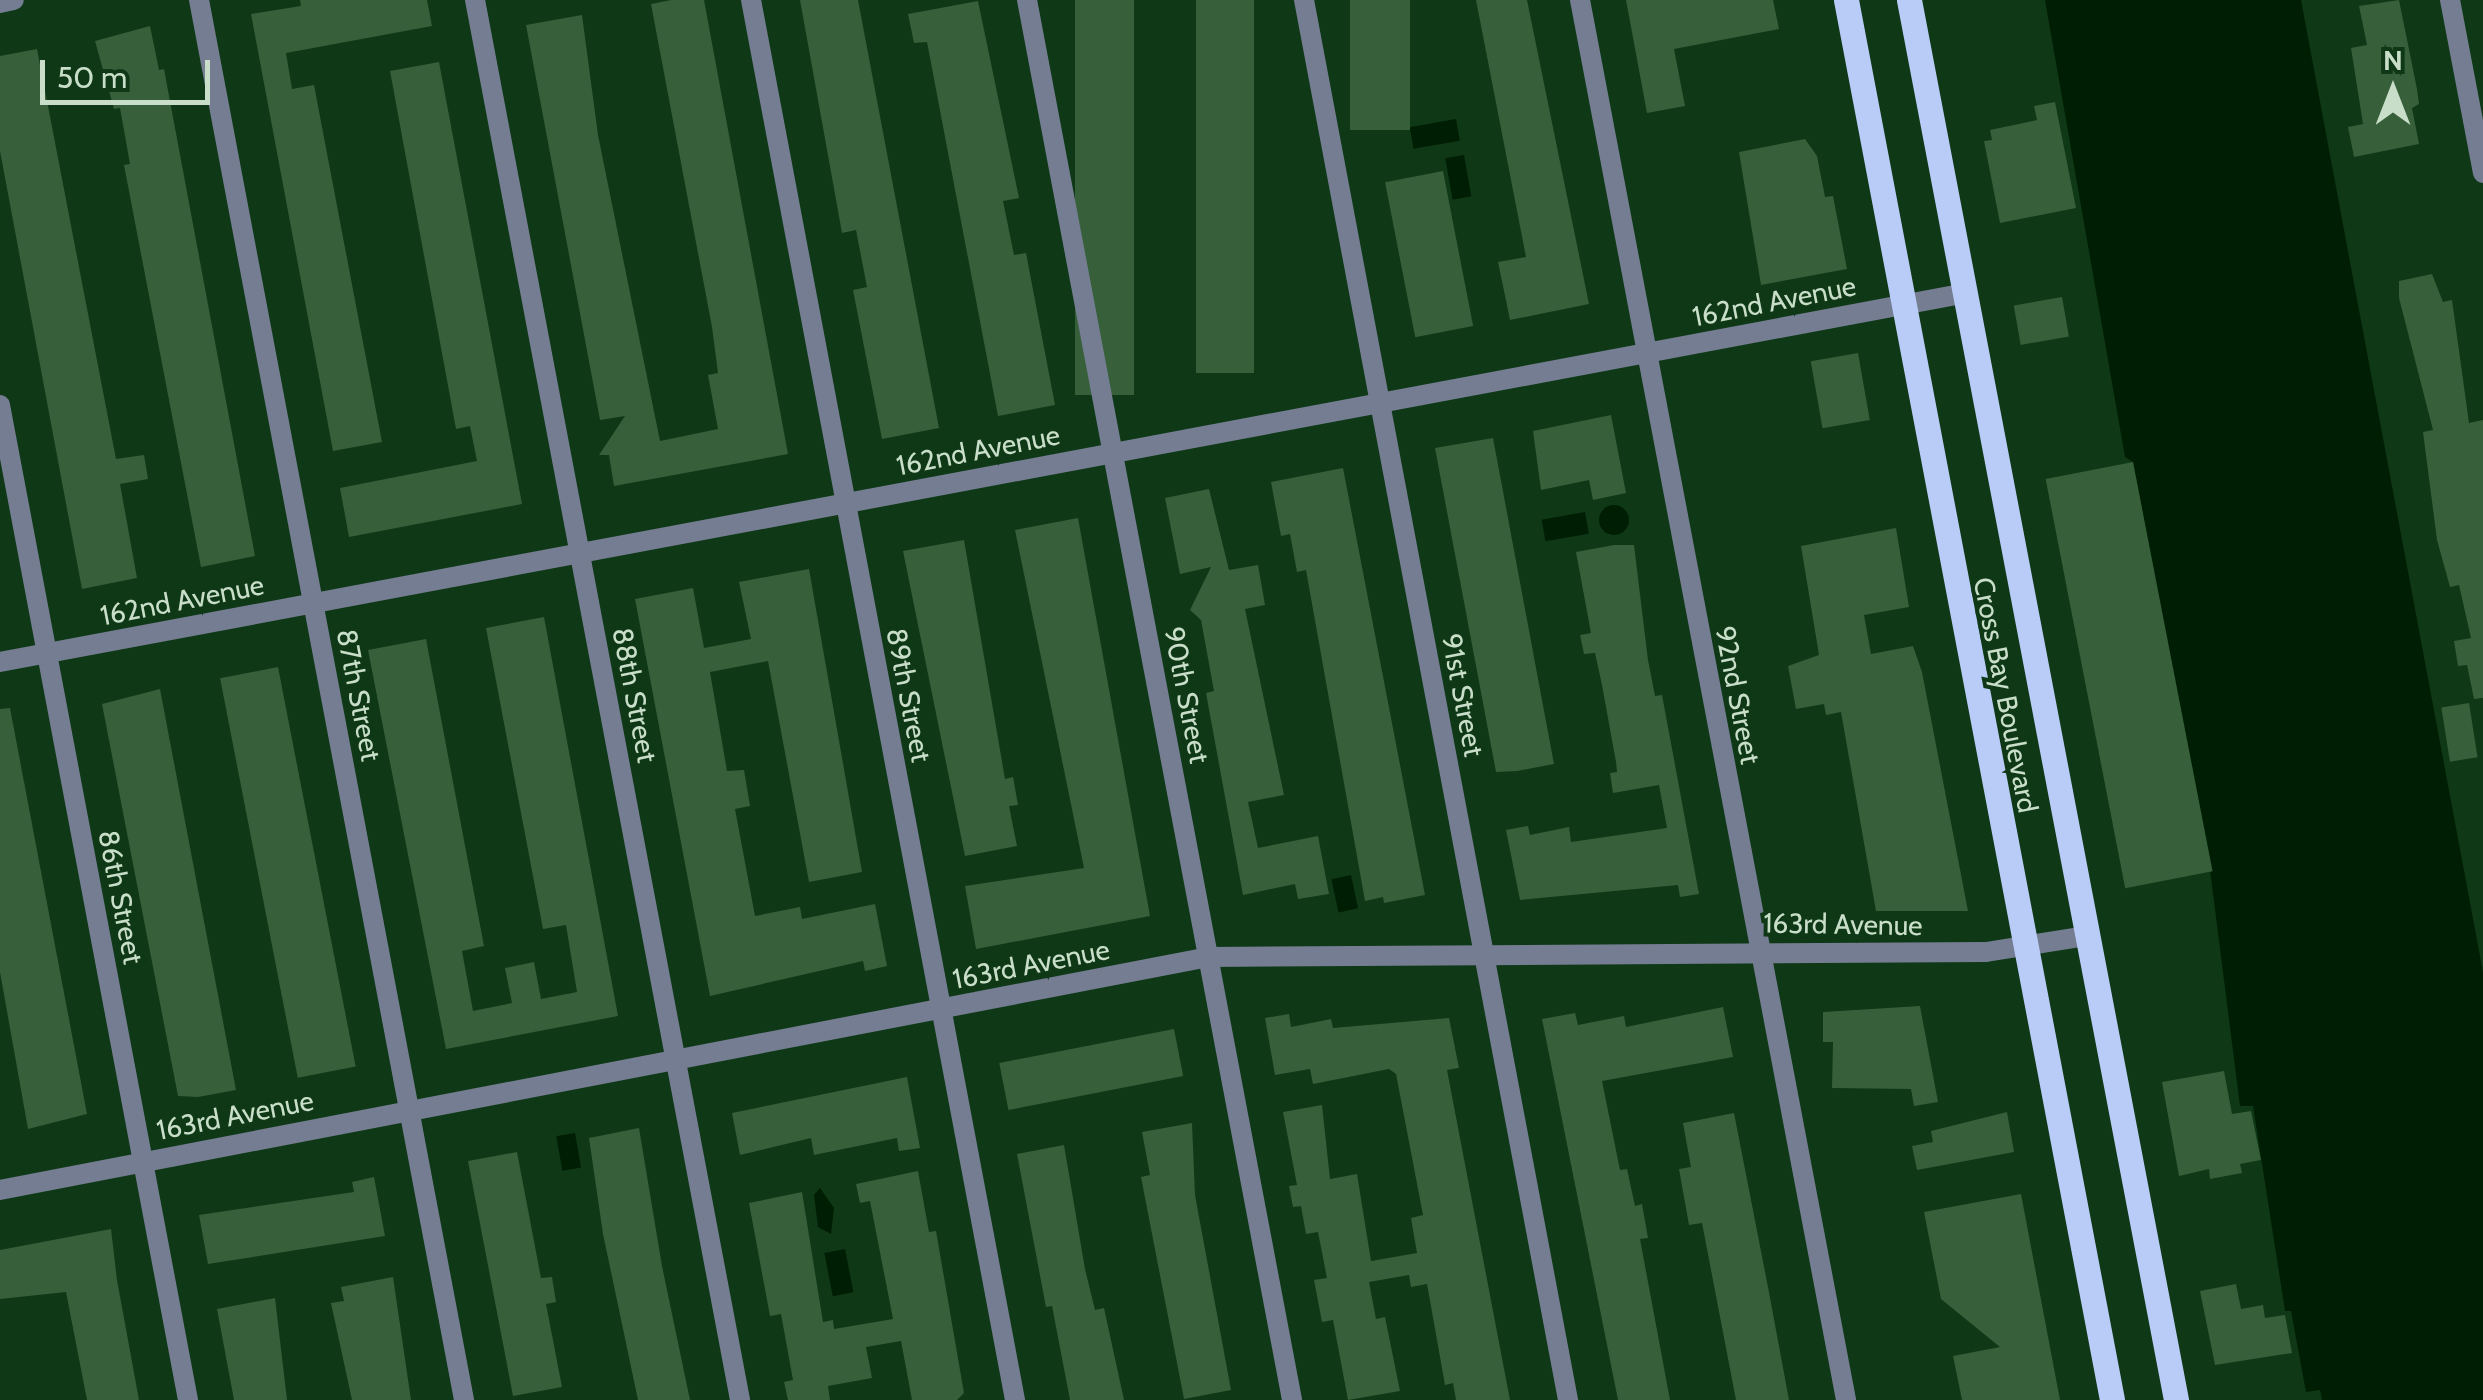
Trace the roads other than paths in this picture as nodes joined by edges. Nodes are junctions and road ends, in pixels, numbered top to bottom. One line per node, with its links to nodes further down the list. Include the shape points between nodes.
1 (14, 0): 11 (street)
2 (199, 0): 21 (street, 87th Street)
3 (475, 0): 20 (street, 88th Street)
4 (750, 0): 19 (street, 89th Street)
5 (1028, 0): 18 (street, 90th Street)
6 (1304, 0): 16 (street, 91st Street)
7 (1580, 0): 15 (street, 92nd Street)
8 (1846, 0): 14 (main road, Cross Bay Boulevard)
9 (1909, 0): 13 (main road, Cross Bay Boulevard)
10 (2450, 0): 12 (street)
11 (0, 3)
12 (2483, 174)
13 (1966, 293): 14 (street, 162nd Avenue); 24 (main road, Cross Bay Boulevard)
14 (1904, 304): 15 (street, 162nd Avenue); 25 (main road, Cross Bay Boulevard)
15 (1646, 353): 16 (street, 162nd Avenue); 26 (street, 92nd Street)
16 (1380, 402): 18 (street, 162nd Avenue); 27 (street, 91st Street)
17 (0, 405): 22 (street, 86th Street)
18 (1114, 453): 19 (street, 162nd Avenue); 28 (street, 90th Street)
19 (844, 503): 20 (street, 162nd Avenue); 29 (street, 89th Street)
20 (580, 553): 21 (street, 162nd Avenue); 30 (street, 88th Street)
21 (313, 603): 22 (street, 162nd Avenue); 31 (street, 87th Street)
22 (47, 653): 23 (street, 162nd Avenue); 32 (street, 86th Street)
23 (0, 662)
24 (2086, 936): 25 (street, 163rd Avenue); 42 (main road, Cross Bay Boulevard)
25 (2023, 948): 26 (street, 163rd Avenue); 41 (main road, Cross Bay Boulevard)
26 (1758, 950): 27 (street, 163rd Avenue); 40 (street, 92nd Street)
27 (1483, 953): 28 (street, 163rd Avenue); 39 (street, 91st Street)
28 (1209, 957): 29 (street, 163rd Avenue); 38 (street, 90th Street)
29 (941, 1009): 30 (street, 163rd Avenue); 37 (street, 89th Street)
30 (676, 1058): 31 (street, 163rd Avenue); 36 (street, 88th Street)
31 (408, 1110): 32 (street, 163rd Avenue); 35 (street, 87th Street)
32 (142, 1161): 33 (street, 163rd Avenue); 34 (street, 86th Street)
33 (0, 1190)
34 (188, 1400)
35 (464, 1400)
36 (740, 1400)
37 (1016, 1400)
38 (1292, 1400)
39 (1568, 1400)
40 (1846, 1400)
41 (2112, 1400)
42 (2176, 1400)

